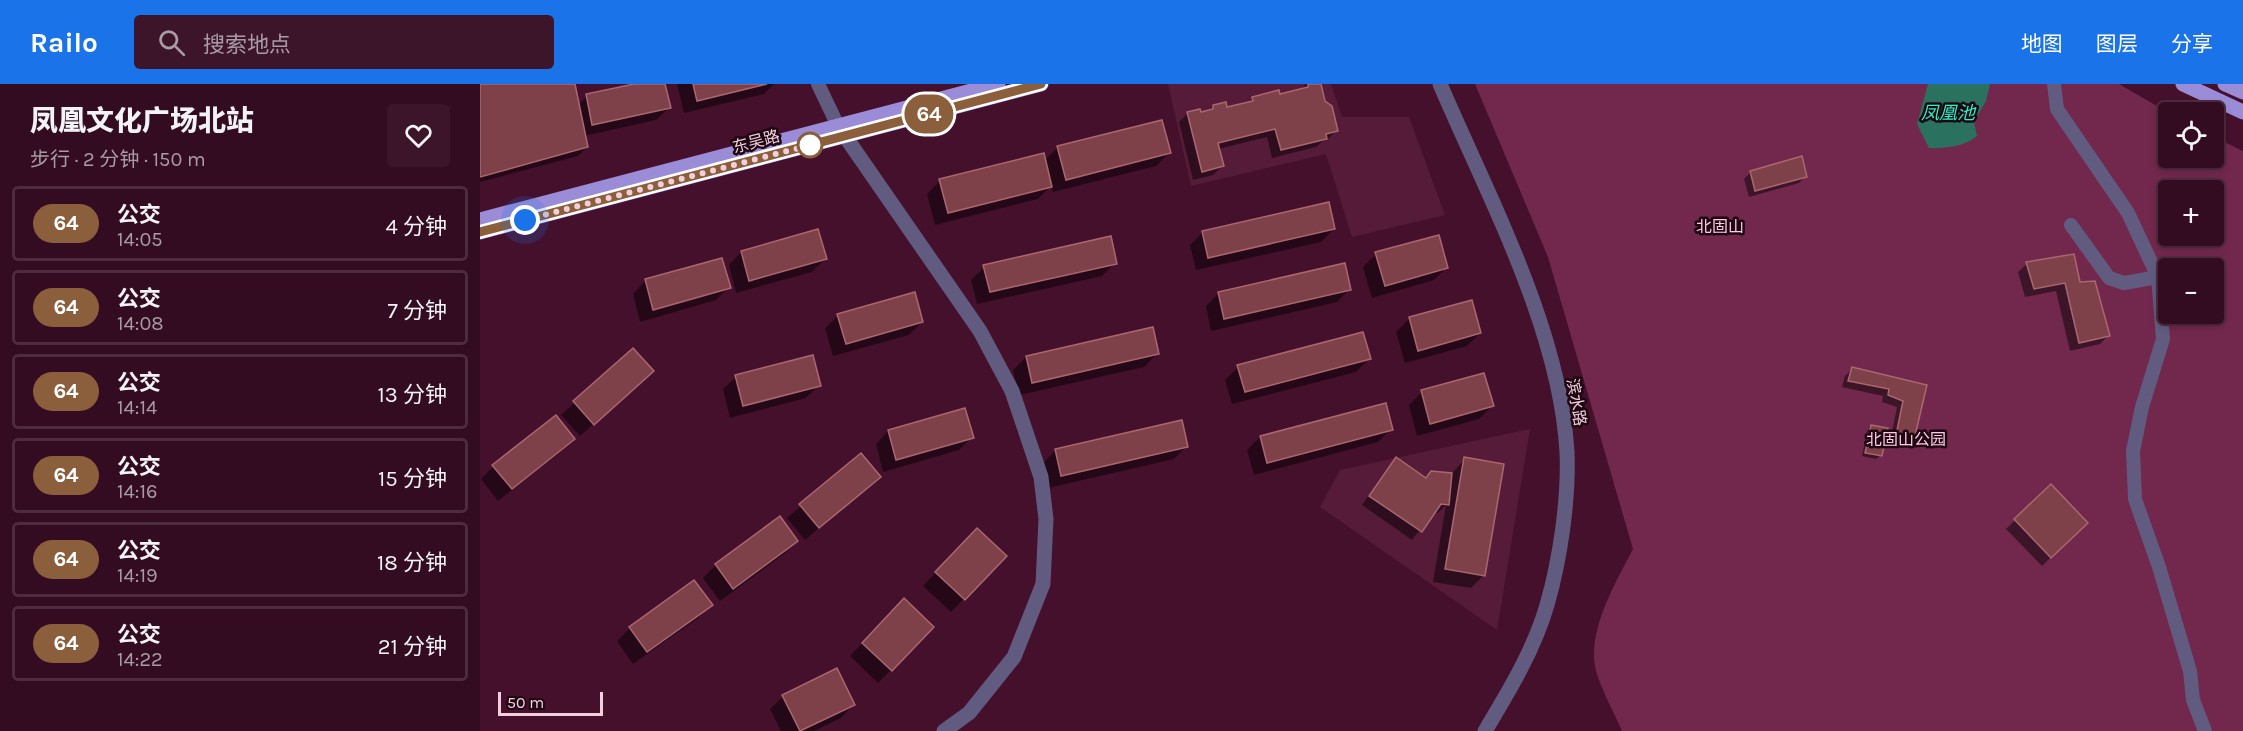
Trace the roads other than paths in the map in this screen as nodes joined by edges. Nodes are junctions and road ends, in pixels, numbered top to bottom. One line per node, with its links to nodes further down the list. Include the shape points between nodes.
1 (818, 84): 10 (street)
2 (998, 84): 10 (main road, 东吴路)
3 (1041, 84): 10 (main road, 东吴路)
4 (1440, 84): 17 (street, 滨水路, via 1516,259 1544,338 1559,392 1567,453 1564,521 1547,605 1525,661)
5 (2054, 84): 14 (street, via 2057,109 2128,213)
6 (2182, 84): 9 (main road)
7 (2225, 84): 8 (main road)
8 (2243, 92)
9 (2243, 112)
10 (842, 131): 11 (main road, 东吴路); 13 (main road, 东吴路); 16 (street, via 980,331 1012,391 1041,477 1046,519 1043,584 1014,657 969,713)
11 (480, 220)
12 (2071, 225): 14 (street, via 2109,278 2124,283)
13 (480, 232)
14 (2158, 277)
15 (2162, 324): 18 (street, via 2163,339 2133,451 2134,499 2160,567 2190,671 2193,700)
16 (944, 731)
17 (1485, 731)
18 (2205, 731)

